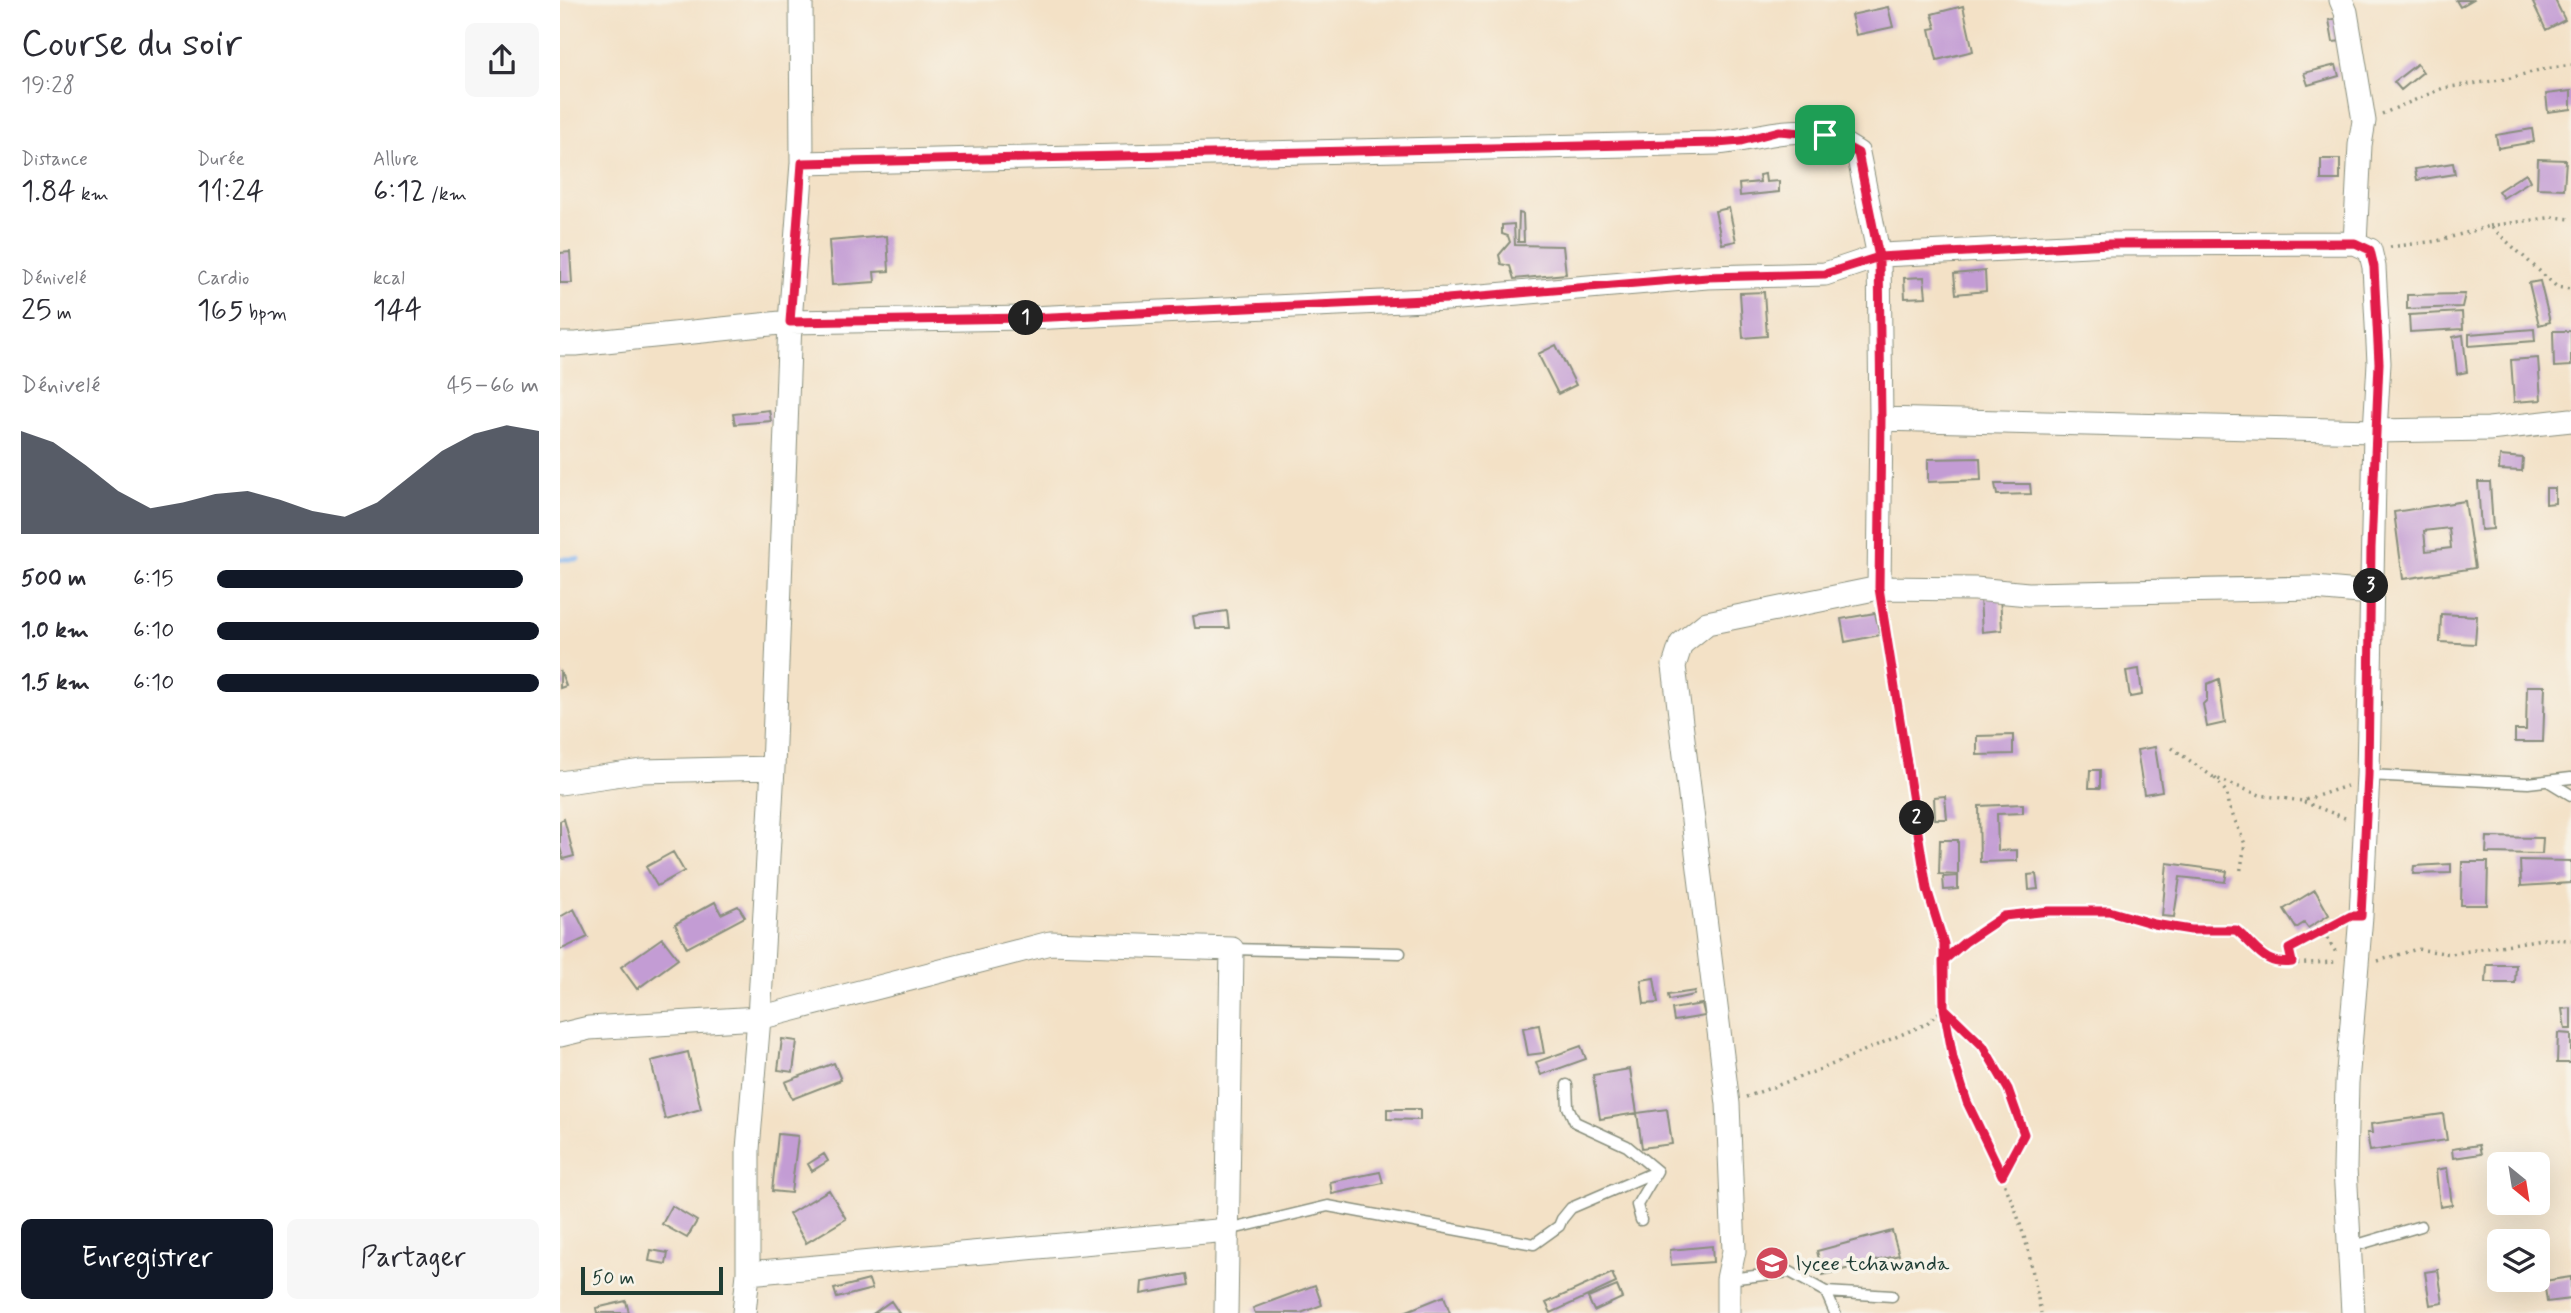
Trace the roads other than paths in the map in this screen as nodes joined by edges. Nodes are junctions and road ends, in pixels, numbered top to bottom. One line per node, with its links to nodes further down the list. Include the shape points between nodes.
1 (801, 0): 3 (street)
2 (2341, 0): 4 (street, via 2364,121 2360,145)
3 (802, 163): 5 (street, via 1717,143 1779,131 1825,135 1858,153); 6 (street)
4 (2362, 247): 5 (street, via 2109,244); 10 (street, via 2374,267 2379,363)
5 (1879, 257): 6 (street, via 1825,274 1707,277 1447,299 1030,318); 8 (street)
6 (790, 322): 7 (street); 13 (street)
7 (560, 344)
8 (1881, 419): 10 (street); 11 (street)
9 (2571, 420): 10 (street, via 2489,429)
10 (2375, 431): 12 (street)
11 (1879, 588): 12 (street, via 2028,594 2314,588); 30 (street, via 1707,623 1681,644 1674,666 1728,1104 1734,1251)
12 (2371, 593): 14 (street)
13 (773, 768): 17 (street, via 642,771); 21 (street)
14 (2368, 775): 16 (lane, via 2528,783); 28 (street, via 2347,1083 2345,1168)
15 (2571, 778): 16 (lane)
16 (2549, 780): 18 (lane)
17 (560, 783)
18 (2571, 795)
19 (1233, 949): 20 (lane); 21 (street, via 1050,943); 27 (street)
20 (1400, 953)
21 (759, 1018): 22 (street, via 589,1028); 29 (street, via 748,1149)
22 (560, 1035)
23 (1567, 1085): 24 (lane, via 1568,1107 1575,1122 1627,1146)
24 (1657, 1171): 25 (lane, via 1637,1205); 27 (lane, via 1571,1208 1559,1226 1534,1244 1328,1206)
25 (1640, 1220)
26 (2421, 1226): 28 (lane)
27 (1228, 1230): 29 (street); 34 (street)
28 (2350, 1247): 37 (street)
29 (748, 1273): 33 (street)
30 (1728, 1279): 31 (lane, via 1790,1272); 35 (street)
31 (1826, 1292): 32 (lane); 36 (lane)
32 (1892, 1296)
33 (744, 1313)
34 (1226, 1313)
35 (1728, 1313)
36 (1835, 1313)
37 (2353, 1313)

